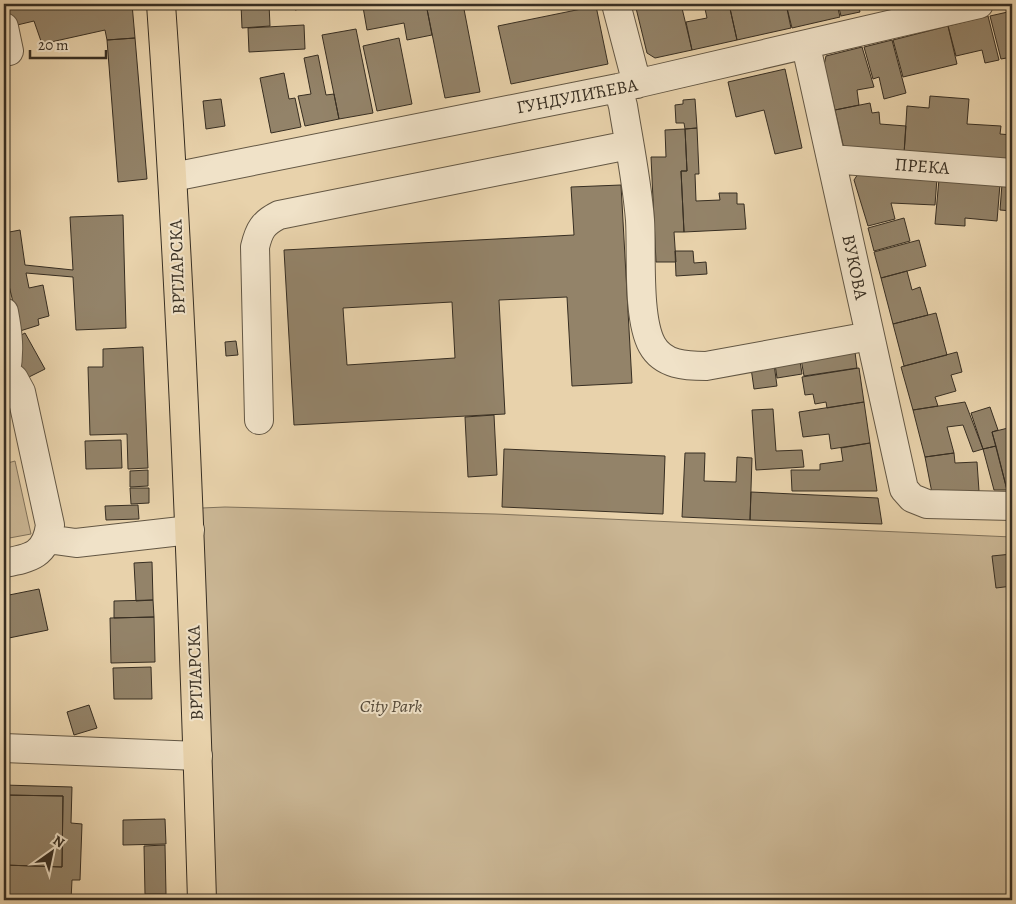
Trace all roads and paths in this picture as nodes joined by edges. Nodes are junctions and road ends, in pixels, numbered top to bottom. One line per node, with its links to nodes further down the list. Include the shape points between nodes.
1 (161, 4): 9 (main road, ВРТЛАРСКА)
2 (616, 4): 5 (street)
3 (978, 4): 4 (street, ГУНДУЛИЋЕВА)
4 (806, 46): 5 (street, ГУНДУЛИЋЕВА); 7 (street, ВУКОВА)
5 (627, 86): 6 (street); 9 (street, ГУНДУЛИЋЕВА)
6 (629, 145): 11 (street, via 640,218 644,323 653,347 666,359 682,366 706,366); 13 (street, via 279,215 268,220 259,230 255,247)
7 (832, 159): 8 (street, ПРЕКА); 11 (street, ВУКОВА)
8 (1012, 172)
9 (173, 177): 15 (main road, ВРТЛАРСКА)
10 (4, 312): 12 (street, via 9,354)
11 (870, 336): 14 (street, ВУКОВА, via 904,489 912,498 927,504)
12 (5, 371): 16 (street, via 21,392 50,525)
13 (259, 420)
14 (1012, 506)
15 (190, 530): 16 (street, via 76,543); 19 (main road, ВРТЛАРСКА)
16 (47, 539): 17 (street, via 37,553 27,559)
17 (4, 564)
18 (4, 748): 19 (street)
19 (198, 756): 20 (main road, ВРТЛАРСКА)
20 (202, 900)

